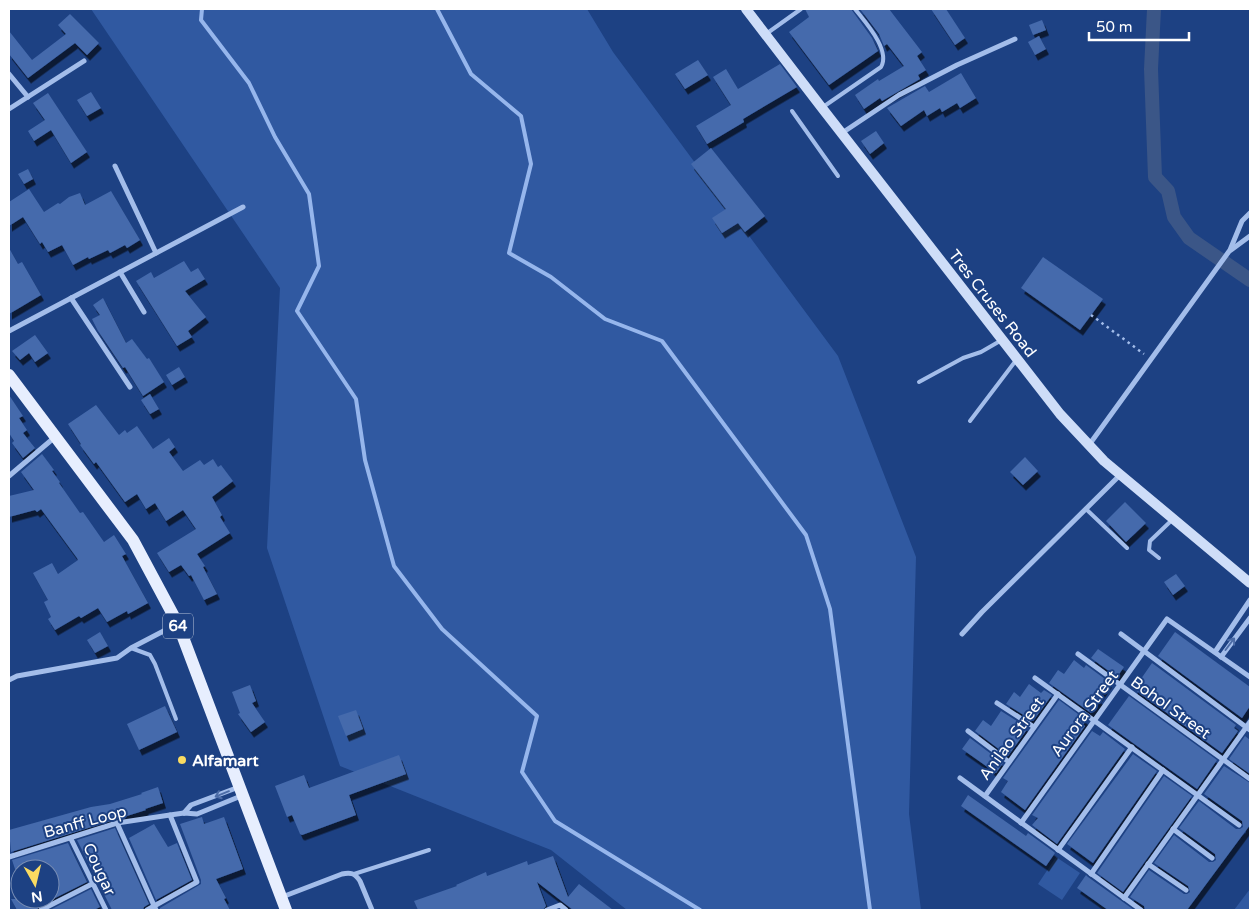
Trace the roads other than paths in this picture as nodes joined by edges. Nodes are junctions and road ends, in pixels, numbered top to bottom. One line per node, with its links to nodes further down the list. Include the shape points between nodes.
1 (746, 9): 4 (main road, Tres Cruses Road)
2 (801, 9): 4 (lane)
3 (855, 9): 9 (lane, via 881,46 884,62)
4 (766, 34): 9 (main road, Tres Cruses Road)
5 (1015, 39): 12 (street, via 899,95)
6 (84, 61): 8 (street)
7 (9, 74): 8 (street)
8 (28, 97): 10 (street)
9 (822, 108): 12 (main road, Tres Cruses Road)
10 (9, 110)
11 (792, 111): 14 (lane)
12 (842, 133): 24 (main road, Tres Cruses Road)
13 (115, 166): 19 (street)
14 (838, 176)
15 (242, 207): 19 (street)
16 (1250, 213): 18 (street, via 1242,221)
17 (1250, 236): 18 (street)
18 (1230, 250): 31 (street)
19 (156, 252): 20 (street)
20 (120, 272): 21 (street); 22 (street)
21 (71, 298): 23 (street); 28 (street)
22 (144, 312)
23 (9, 331)
24 (1002, 339): 25 (main road, Tres Cruses Road); 27 (lane, via 994,346 963,358)
25 (1018, 358): 29 (lane); 31 (main road, Tres Cruses Road, via 1060,414)
26 (9, 375): 30 (main road, 64)
27 (919, 382)
28 (130, 387)
29 (970, 421)
30 (56, 437): 33 (street); 42 (main road, 64, via 133,540)
31 (1089, 445): 32 (main road, Tres Cruses Road)
32 (1120, 475): 34 (street); 35 (main road, Tres Cruses Road)
33 (9, 476)
34 (1086, 509): 36 (lane); 43 (street)
35 (1174, 518): 37 (lane, via 1150,541 1149,550); 38 (main road, Tres Cruses Road)
36 (1127, 548)
37 (1159, 558)
38 (1250, 582)
39 (1250, 600): 40 (street)
40 (1239, 617): 41 (street); 47 (street)
41 (1248, 620): 49 (street, one-way to 41)
42 (178, 624): 45 (street); 67 (main road, 64)
43 (962, 634)
44 (1121, 634): 46 (street)
45 (131, 648): 52 (street, via 117,658); 56 (lane, via 150,655 156,664)
46 (1144, 651): 47 (street, Aurora Street, via 1167,618); 53 (street, Aurora Street); 58 (street)
47 (1215, 652): 49 (street)
48 (1078, 654): 53 (street, Bohol Street)
49 (1221, 657): 50 (street)
50 (1250, 677)
51 (1035, 678): 54 (street)
52 (9, 680)
53 (1120, 684): 57 (street, Aurora Street); 62 (street, Bohol Street)
54 (1058, 694): 57 (street); 59 (street, Anilao Street)
55 (997, 703): 59 (street)
56 (176, 719)
57 (1094, 720): 61 (street); 74 (street, Aurora Street)
58 (1249, 726): 62 (street)
59 (1034, 727): 63 (street, Anilao Street)
60 (968, 731): 63 (street)
61 (1132, 748): 64 (street); 80 (street)
62 (1223, 760): 66 (street, Bohol Street); 68 (street)
63 (1009, 762): 69 (street, Anilao Street)
64 (1163, 770): 68 (street); 85 (street)
65 (960, 778): 69 (street)
66 (1250, 779)
67 (242, 791): 70 (street, Banff Loop, one-way to 70); 71 (street, Banff Loop); 88 (main road, 64)
68 (1198, 795): 76 (street); 77 (street)
69 (985, 796): 74 (street)
70 (204, 801): 71 (street); 72 (street, Banff Loop, via 191,805)
71 (208, 810): 72 (street, Banff Loop, via 197,814)
72 (184, 813): 73 (street, Banff Loop)
73 (170, 815): 75 (street, Banff Loop); 90 (street, via 198,882)
74 (1021, 823): 80 (street)
75 (117, 824): 78 (street, Banff Loop); 90 (street)
76 (1239, 825)
77 (1174, 829): 82 (street); 83 (street)
78 (71, 839): 81 (street, Banff Loop); 86 (street, Cougar)
79 (429, 850): 84 (lane)
80 (1058, 850): 85 (street)
81 (9, 856)
82 (1212, 858)
83 (1148, 864): 87 (street); 89 (street)
84 (354, 874): 88 (street, via 342,874); 95 (street)
85 (1091, 874): 89 (street)
86 (92, 884): 91 (street); 92 (street, Cougar)
87 (1186, 890)
88 (281, 897): 94 (main road, 64)
89 (1124, 898): 98 (street)
90 (155, 908): 93 (street)
91 (41, 910)
92 (106, 910)
93 (147, 910)
94 (286, 910)
95 (372, 910)
96 (547, 910): 97 (street, via 560,905)
97 (566, 910)
98 (1141, 910)

